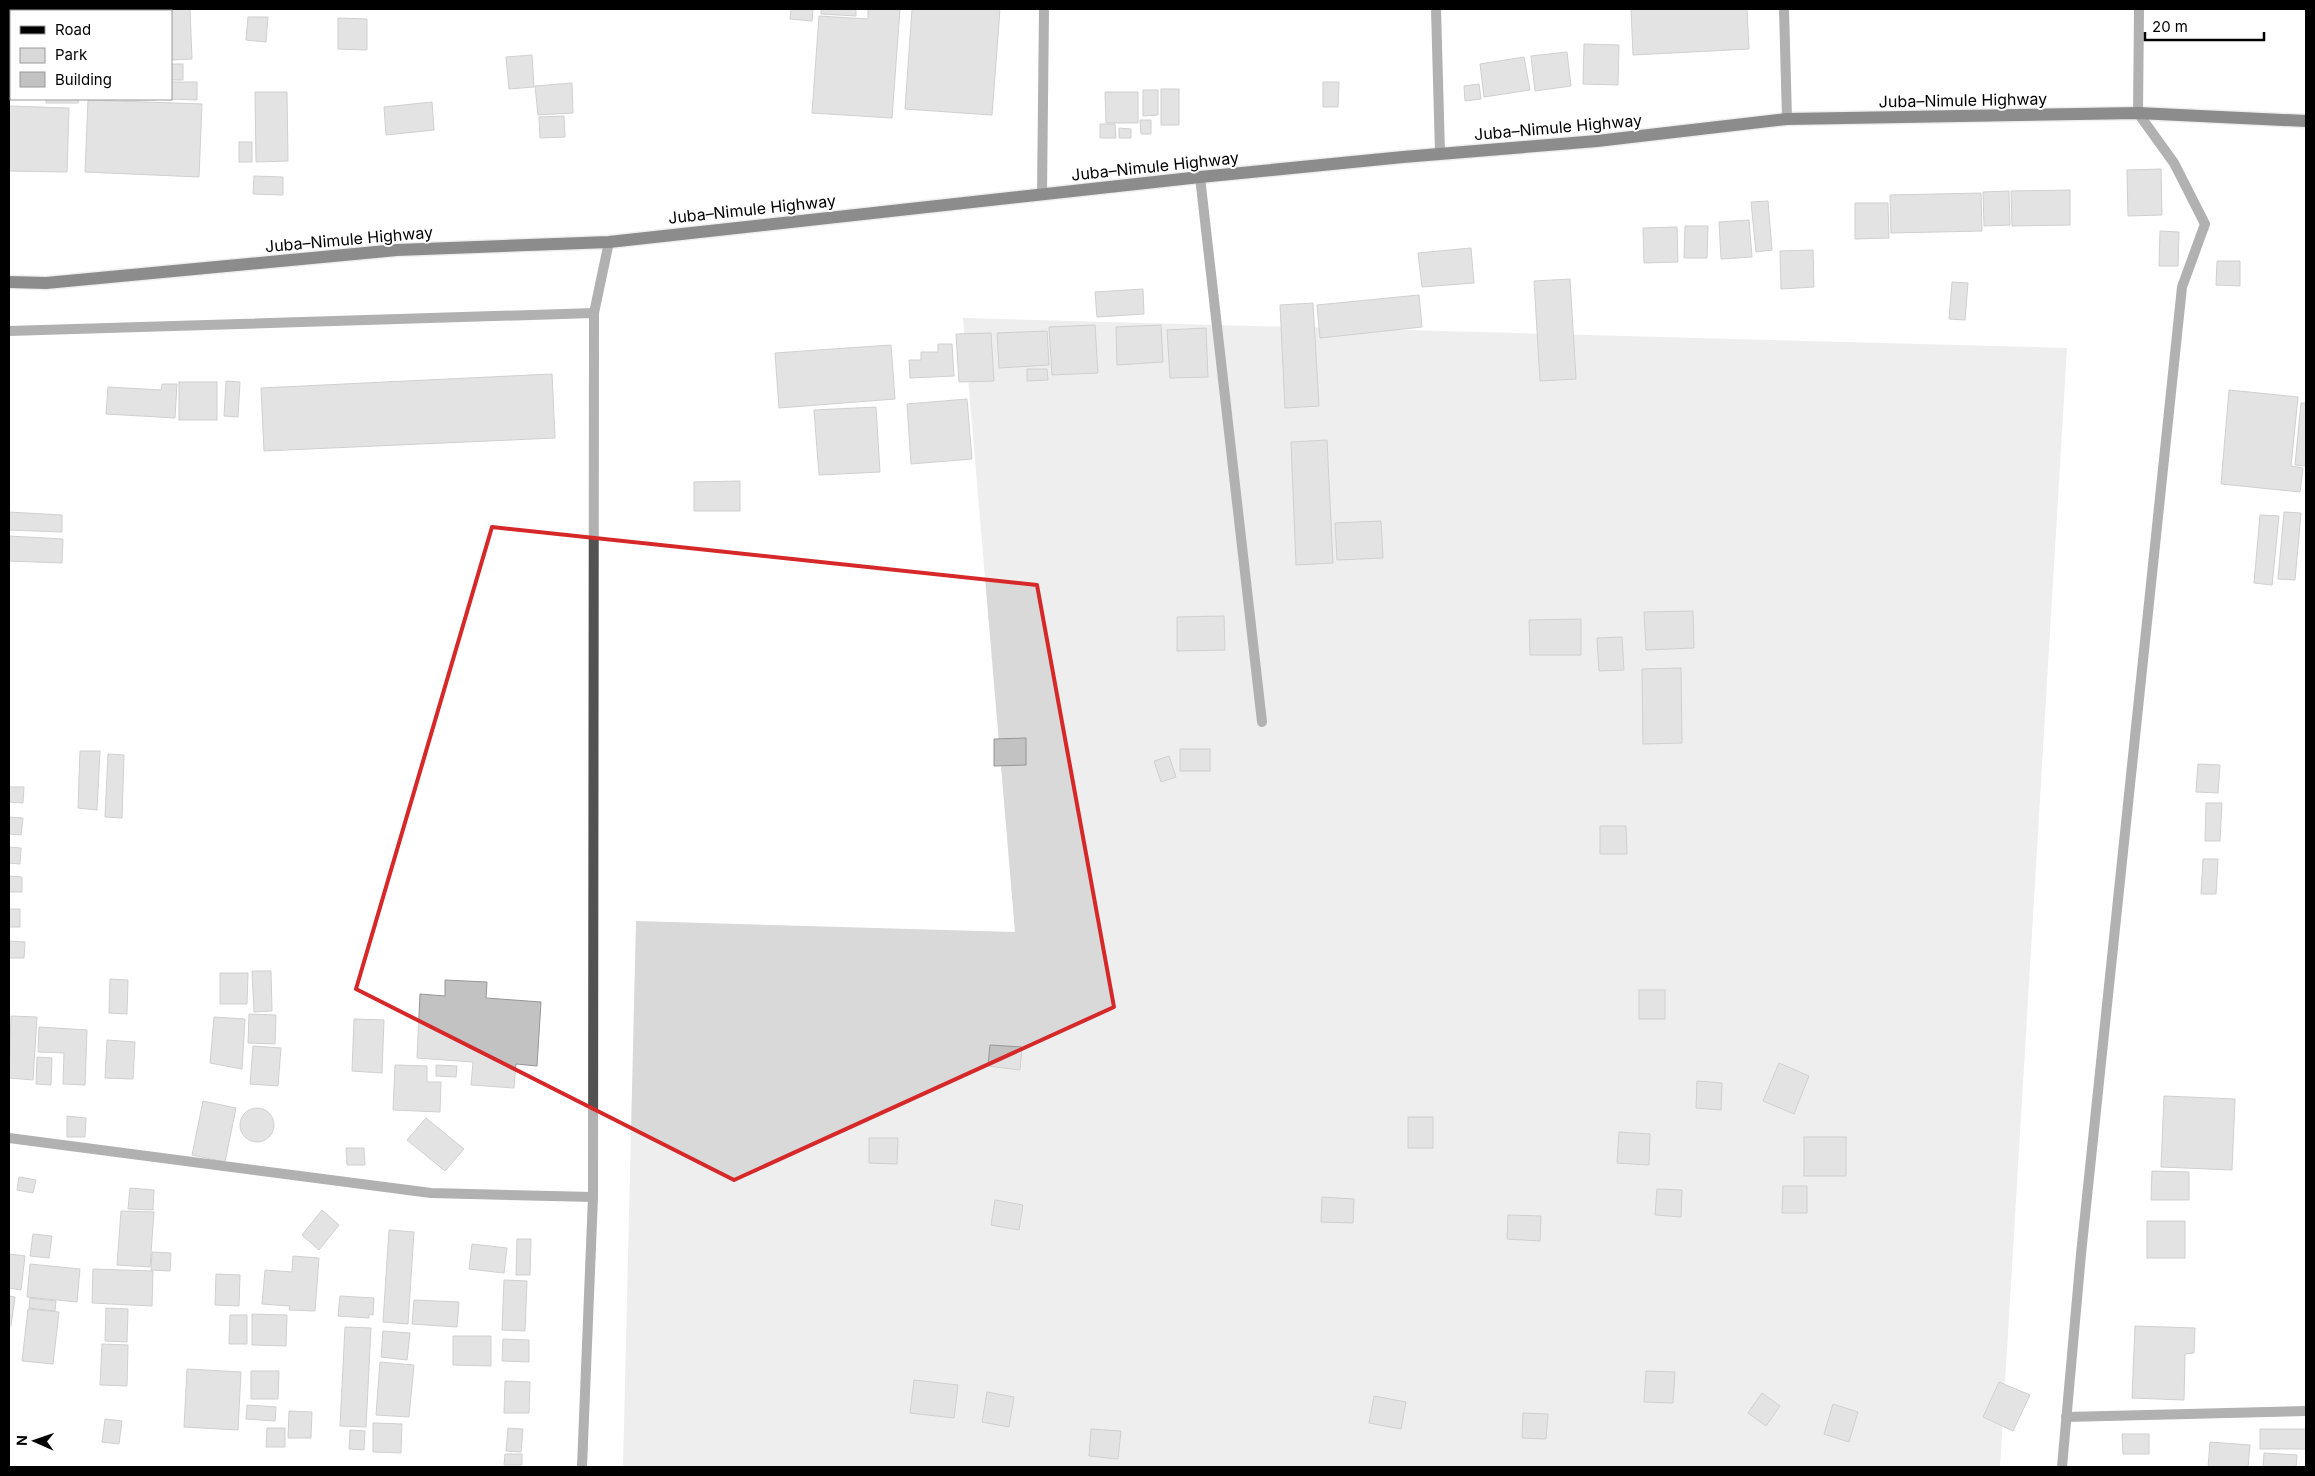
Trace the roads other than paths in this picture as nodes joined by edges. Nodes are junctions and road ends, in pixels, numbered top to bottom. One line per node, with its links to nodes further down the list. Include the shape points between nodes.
1 (1044, 9): 10 (street)
2 (1436, 9): 8 (street)
3 (1784, 9): 6 (street)
4 (2139, 9): 5 (street)
5 (2138, 113): 6 (main road, Juba–Nimule Highway); 7 (main road, Juba–Nimule Highway); 19 (street, via 2174,163 2205,224 2182,287)
6 (1787, 119): 8 (main road, Juba–Nimule Highway, via 1597,141)
7 (2306, 121)
8 (1440, 154): 9 (main road, Juba–Nimule Highway)
9 (1200, 177): 10 (main road, Juba–Nimule Highway); 15 (street)
10 (1042, 194): 11 (main road, Juba–Nimule Highway)
11 (609, 242): 12 (main road, Juba–Nimule Highway, via 397,250 46,282); 13 (street)
12 (9, 282)
13 (594, 313): 14 (street); 17 (street)
14 (9, 331)
15 (1262, 722)
16 (9, 1138): 17 (street, via 431,1193)
17 (593, 1197): 20 (street)
18 (2306, 1410): 19 (street)
19 (2066, 1417): 21 (street)
20 (582, 1467)
21 (2062, 1467)

